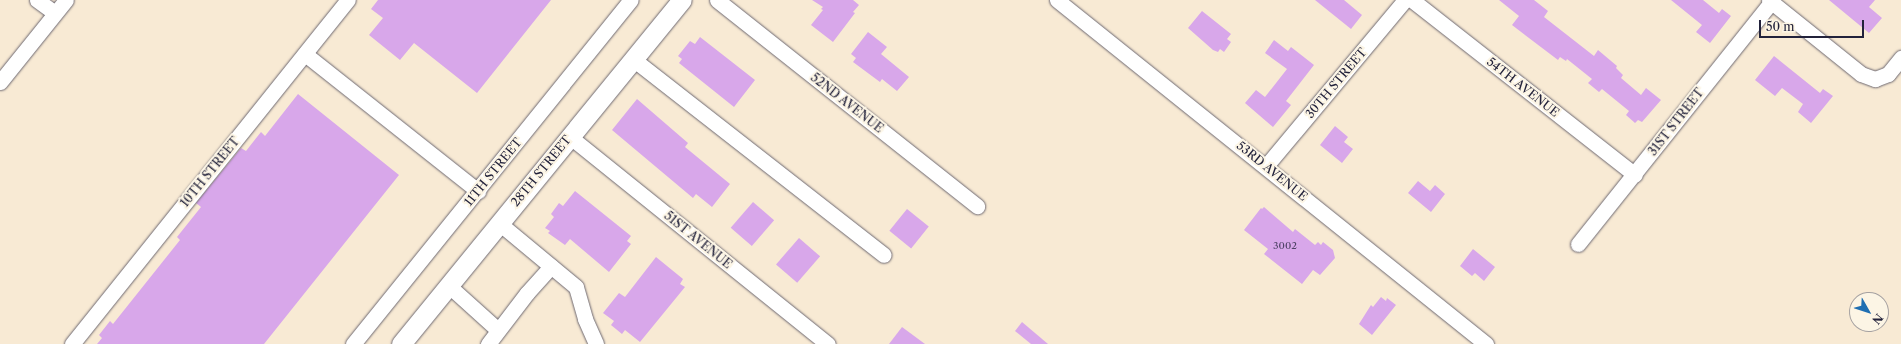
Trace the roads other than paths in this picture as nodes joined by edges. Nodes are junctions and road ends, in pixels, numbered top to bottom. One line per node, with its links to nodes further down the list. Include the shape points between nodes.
1 (38, 0): 11 (street)
2 (66, 0): 11 (street)
3 (348, 0): 12 (street, 10TH STREET)
4 (631, 0): 19 (street, 11TH STREET)
5 (682, 0): 14 (main road, 28TH STREET)
6 (717, 0): 20 (street, 52ND AVENUE)
7 (1057, 0): 17 (street, 53RD AVENUE)
8 (1405, 0): 17 (street, 30TH STREET)
9 (1412, 0): 18 (street, 54TH AVENUE)
10 (1772, 1): 13 (street, via 1861,74 1875,79 1888,74); 18 (street, 31ST STREET)
11 (55, 13): 15 (street)
12 (305, 54): 19 (street); 27 (street, 10TH STREET)
13 (1901, 58)
14 (633, 59): 16 (main road, 28TH STREET); 23 (street)
15 (0, 82)
16 (569, 136): 21 (main road, 28TH STREET); 32 (street, 51ST AVENUE)
17 (1266, 166): 33 (street, 53RD AVENUE)
18 (1635, 175): 22 (street, 31ST STREET)
19 (478, 191): 28 (street, 11TH STREET)
20 (977, 206)
21 (499, 222): 24 (street); 25 (main road, 28TH STREET)
22 (1578, 244)
23 (884, 255)
24 (551, 266): 26 (street); 31 (street, via 576,287 585,319)
25 (448, 285): 26 (street); 29 (main road, 28TH STREET)
26 (498, 330): 30 (street)
27 (72, 344)
28 (354, 344)
29 (401, 344)
30 (488, 344)
31 (596, 344)
32 (828, 344)
33 (1486, 344)

